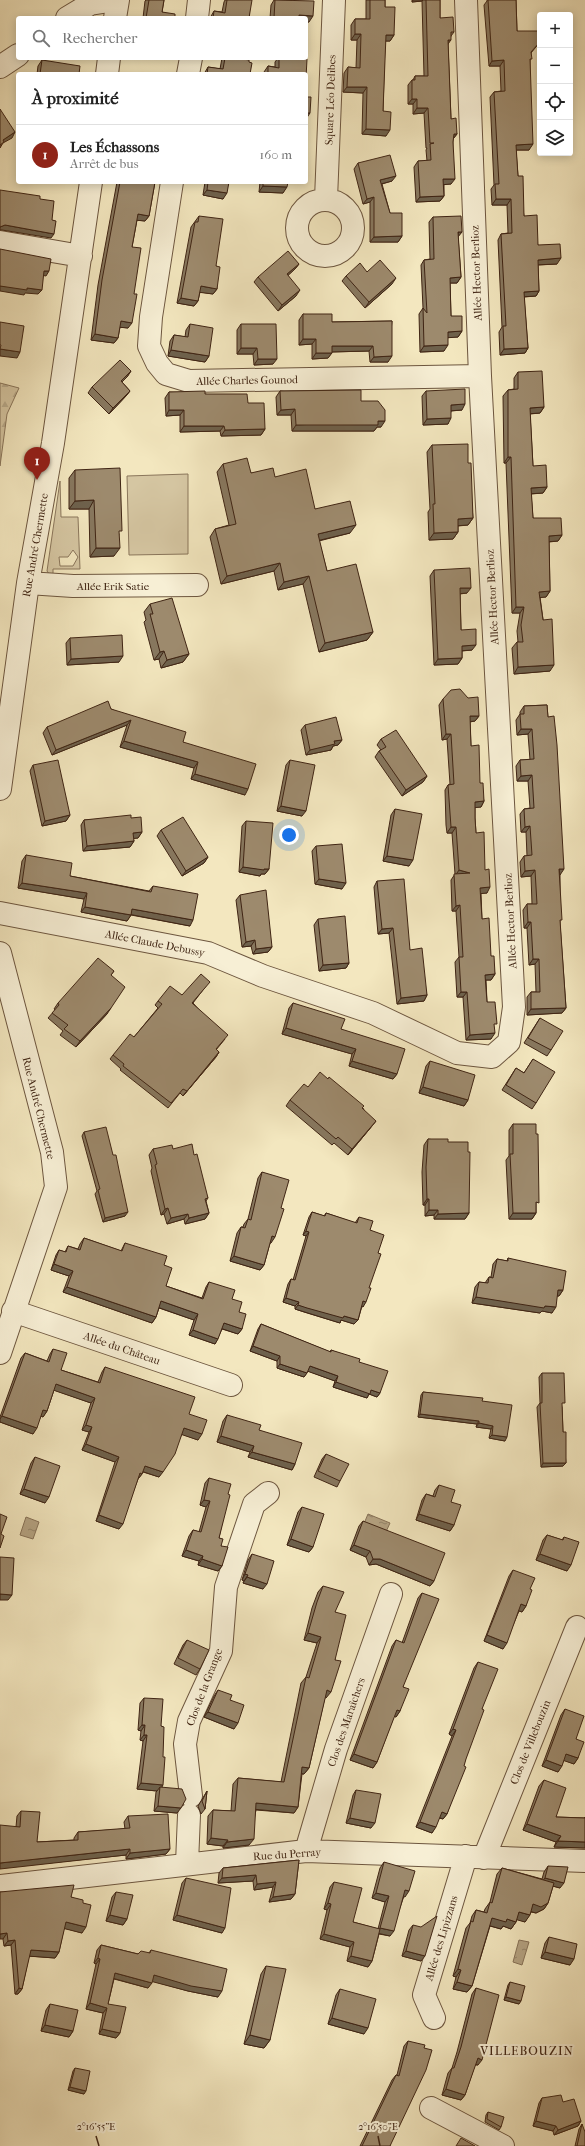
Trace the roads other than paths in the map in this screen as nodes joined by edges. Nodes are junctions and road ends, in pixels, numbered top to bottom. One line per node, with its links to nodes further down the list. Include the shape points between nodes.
1 (117, 0): 5 (street, via 90,4); 6 (street)
2 (199, 0): 7 (street)
3 (334, 0): 16 (street, Square Léo Delibes)
4 (466, 0): 19 (street, Allée Hector Berlioz)
5 (70, 16)
6 (115, 16)
7 (197, 16)
8 (16, 56): 11 (street)
9 (109, 60): 12 (street)
10 (191, 60): 13 (street)
11 (0, 67)
12 (107, 72)
13 (188, 72)
14 (91, 184): 18 (street, Rue André Chermette)
15 (172, 184): 19 (street, Allée Charles Gounod, via 151,316 150,346 157,363 166,374 189,381)
16 (326, 199)
17 (0, 242): 18 (street)
18 (81, 256): 20 (street, Rue André Chermette, via 53,443)
19 (480, 376): 25 (street, Allée Hector Berlioz, via 514,1007 509,1042 492,1057 458,1053)
20 (28, 583): 21 (street, Allée Erik Satie, via 73,586); 22 (street, Rue André Chermette)
21 (197, 585)
22 (0, 789)
23 (0, 914): 25 (street, Allée Claude Debussy, via 208,953 263,976)
24 (0, 953): 26 (street, Rue André Chermette, via 52,1152 56,1187)
25 (373, 1013)
26 (13, 1311): 27 (street, Rue André Chermette); 28 (street, Allée du Château)
27 (0, 1353)
28 (231, 1385)
29 (268, 1493): 35 (street, Clos de la Grange, via 254,1504 226,1587 221,1651 189,1721 185,1744 190,1805)
30 (391, 1594): 32 (street, Clos des Maraîchers, via 336,1749)
31 (577, 1626): 33 (street, Clos de Villebouzin)
32 (306, 1851): 33 (street, Rue du Perray); 35 (street, Rue du Perray)
33 (475, 1857): 34 (street, Rue du Perray); 37 (street, Allée des Lipizzans, via 424,1996)
34 (582, 1861)
35 (186, 1863): 36 (street, Rue du Perray)
36 (0, 1886)
37 (434, 2018)
38 (431, 2108): 39 (street)
39 (503, 2146)

